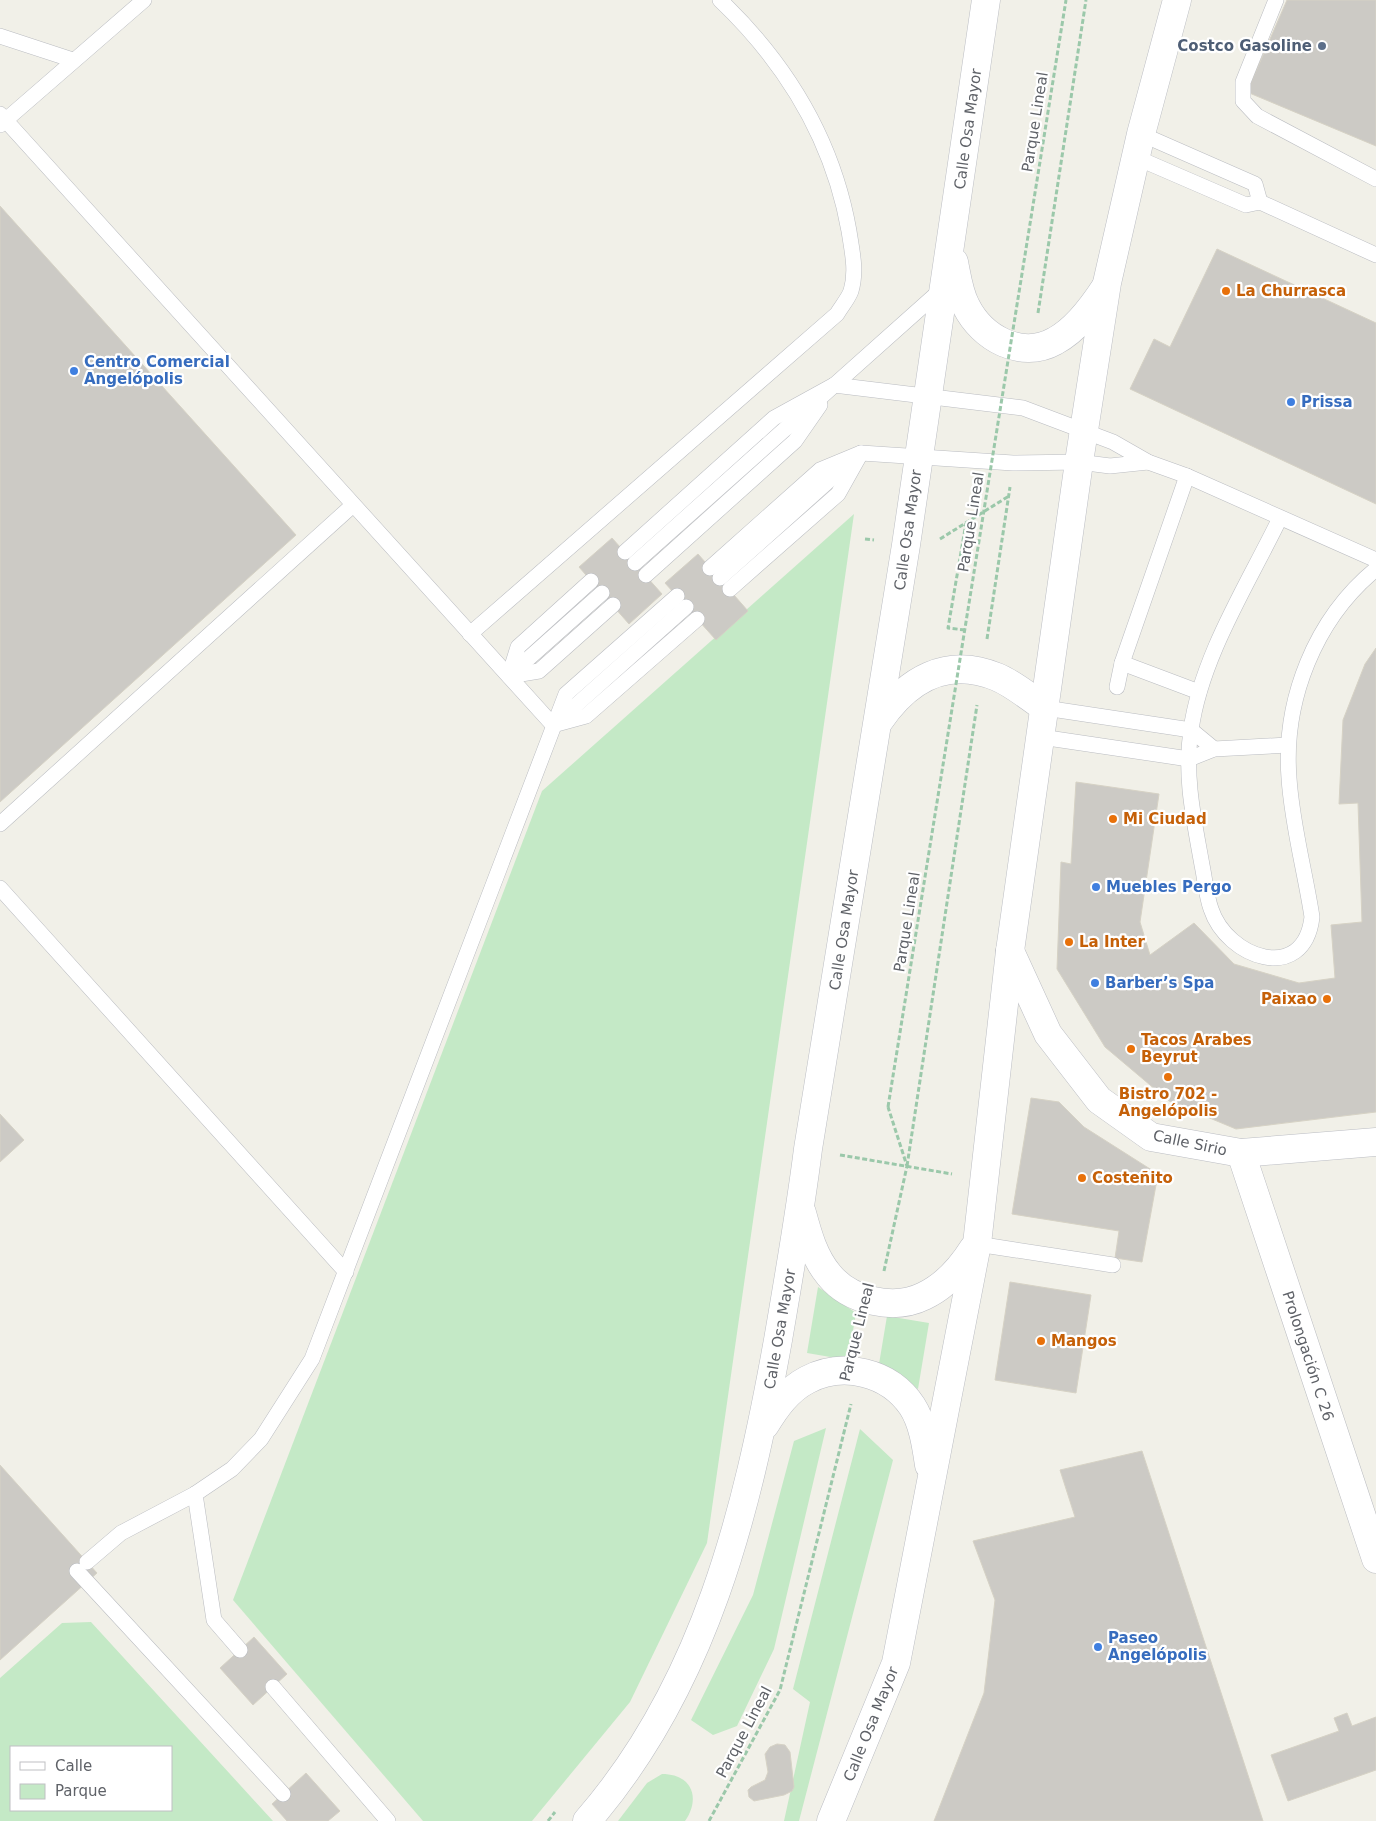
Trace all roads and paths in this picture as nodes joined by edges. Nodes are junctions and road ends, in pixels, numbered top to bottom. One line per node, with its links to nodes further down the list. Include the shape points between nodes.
1 (144, 0): 9 (lane)
2 (720, 0): 42 (lane, via 751,30 791,82 822,140 844,202 855,267 850,292 836,314)
3 (986, 0): 14 (street, Calle Osa Mayor)
4 (1066, 0): 41 (path, Parque Lineal, bridge)
5 (1086, 0): 18 (path)
6 (1177, 0): 11 (street, Calle Osa Mayor)
7 (1276, 0): 12 (lane, via 1243,82 1243,101 1257,116)
8 (0, 36): 9 (lane)
9 (73, 60): 10 (lane)
10 (2, 120): 28 (lane)
11 (1138, 146): 13 (lane, via 1246,205); 13 (lane, via 1255,184); 16 (street, Calle Osa Mayor)
12 (1375, 177)
13 (1260, 202): 15 (lane)
14 (951, 248): 17 (street, Calle Osa Mayor); 18 (street, via 962,298 973,320 999,342)
15 (1376, 255)
16 (1107, 284): 18 (street, via 1087,314 1072,329 1055,342); 21 (street, Calle Osa Mayor)
17 (945, 286): 19 (lane); 20 (street, Calle Osa Mayor)
18 (1032, 349)
19 (834, 386): 20 (lane); 31 (lane, via 774,418); 33 (lane); 35 (lane, via 796,441)
20 (927, 396): 21 (lane, via 1023,408); 23 (street, Calle Osa Mayor)
21 (1084, 431): 24 (street, Calle Osa Mayor); 25 (lane, via 1113,442)
22 (861, 453): 22 (lane, via 838,494 720,578 820,470); 23 (lane)
23 (918, 458): 26 (lane); 49 (street, Calle Osa Mayor)
24 (1080, 462): 25 (lane, via 1110,466); 26 (lane); 48 (street, Calle Osa Mayor)
25 (1148, 462): 27 (lane)
26 (1013, 463): 44 (path)
27 (1187, 476): 29 (lane); 43 (lane)
28 (353, 504): 42 (lane); 56 (lane)
29 (1280, 518): 32 (lane); 47 (lane)
30 (966, 523): 41 (path, via 948,628)
31 (625, 552)
32 (1376, 560)
33 (635, 563)
34 (1376, 569): 53 (lane, via 1345,600 1316,644 1299,684)
35 (646, 575)
36 (591, 581): 45 (lane, via 518,647)
37 (602, 593): 45 (lane)
38 (682, 602): 50 (lane, via 566,694)
39 (613, 605): 45 (lane, via 539,671)
40 (697, 619): 50 (lane, via 586,716)
41 (965, 630): 62 (path, Parque Lineal, bridge, via 888,1107)
42 (470, 634): 45 (lane)
43 (1122, 663): 46 (lane); 47 (lane)
44 (982, 672): 48 (street, via 999,678); 49 (street, via 954,670 920,679 898,695); 62 (path)
45 (509, 676): 50 (lane)
46 (1117, 688)
47 (1198, 692): 51 (lane)
48 (1045, 708): 51 (lane); 52 (street, Calle Osa Mayor)
49 (878, 723): 60 (street, Calle Osa Mayor)
50 (553, 725): 67 (lane)
51 (1191, 730): 54 (lane); 55 (lane)
52 (1041, 737): 55 (lane); 58 (street, Calle Osa Mayor)
53 (1288, 745): 54 (lane); 55 (lane, via 1293,811 1312,917 1306,940 1298,950 1285,957 1268,959 1242,949 1211,910 1190,801)
54 (1214, 749): 55 (lane)
55 (1189, 759)
56 (0, 824)
57 (0, 888): 67 (lane)
58 (1010, 951): 61 (street, Calle Sirio, via 1048,1034 1099,1100 1151,1137); 63 (street, Calle Osa Mayor)
59 (1376, 1142): 61 (street, Calle Sirio)
60 (808, 1150): 62 (path); 64 (street, Calle Osa Mayor)
61 (1240, 1153): 73 (street, Prolongación C 26)
62 (907, 1166): 63 (path); 68 (path, Parque Lineal)
63 (984, 1180): 65 (street, Calle Osa Mayor)
64 (801, 1209): 68 (street, via 816,1256 829,1275 854,1295); 70 (street, Calle Osa Mayor)
65 (976, 1244): 66 (lane); 68 (street, via 963,1265 935,1290 901,1302); 71 (street, Calle Osa Mayor)
66 (1113, 1265)
67 (346, 1272): 72 (lane, via 312,1359 261,1439 232,1469)
68 (877, 1302)
69 (860, 1372): 70 (street, via 837,1370 806,1380 783,1400); 71 (street, via 887,1382 912,1406 920,1422); 79 (path, Parque Lineal, via 780,1690)
70 (762, 1431): 78 (street, Calle Osa Mayor, via 734,1542 698,1641 654,1731)
71 (931, 1481): 80 (street, Calle Osa Mayor, via 896,1662)
72 (195, 1494): 74 (lane, via 214,1620); 76 (lane, via 121,1534 82,1566)
73 (1376, 1559)
74 (240, 1650)
75 (273, 1688): 77 (lane)
76 (283, 1794)
77 (388, 1821)
78 (587, 1821)
79 (709, 1821)
80 (831, 1821)

